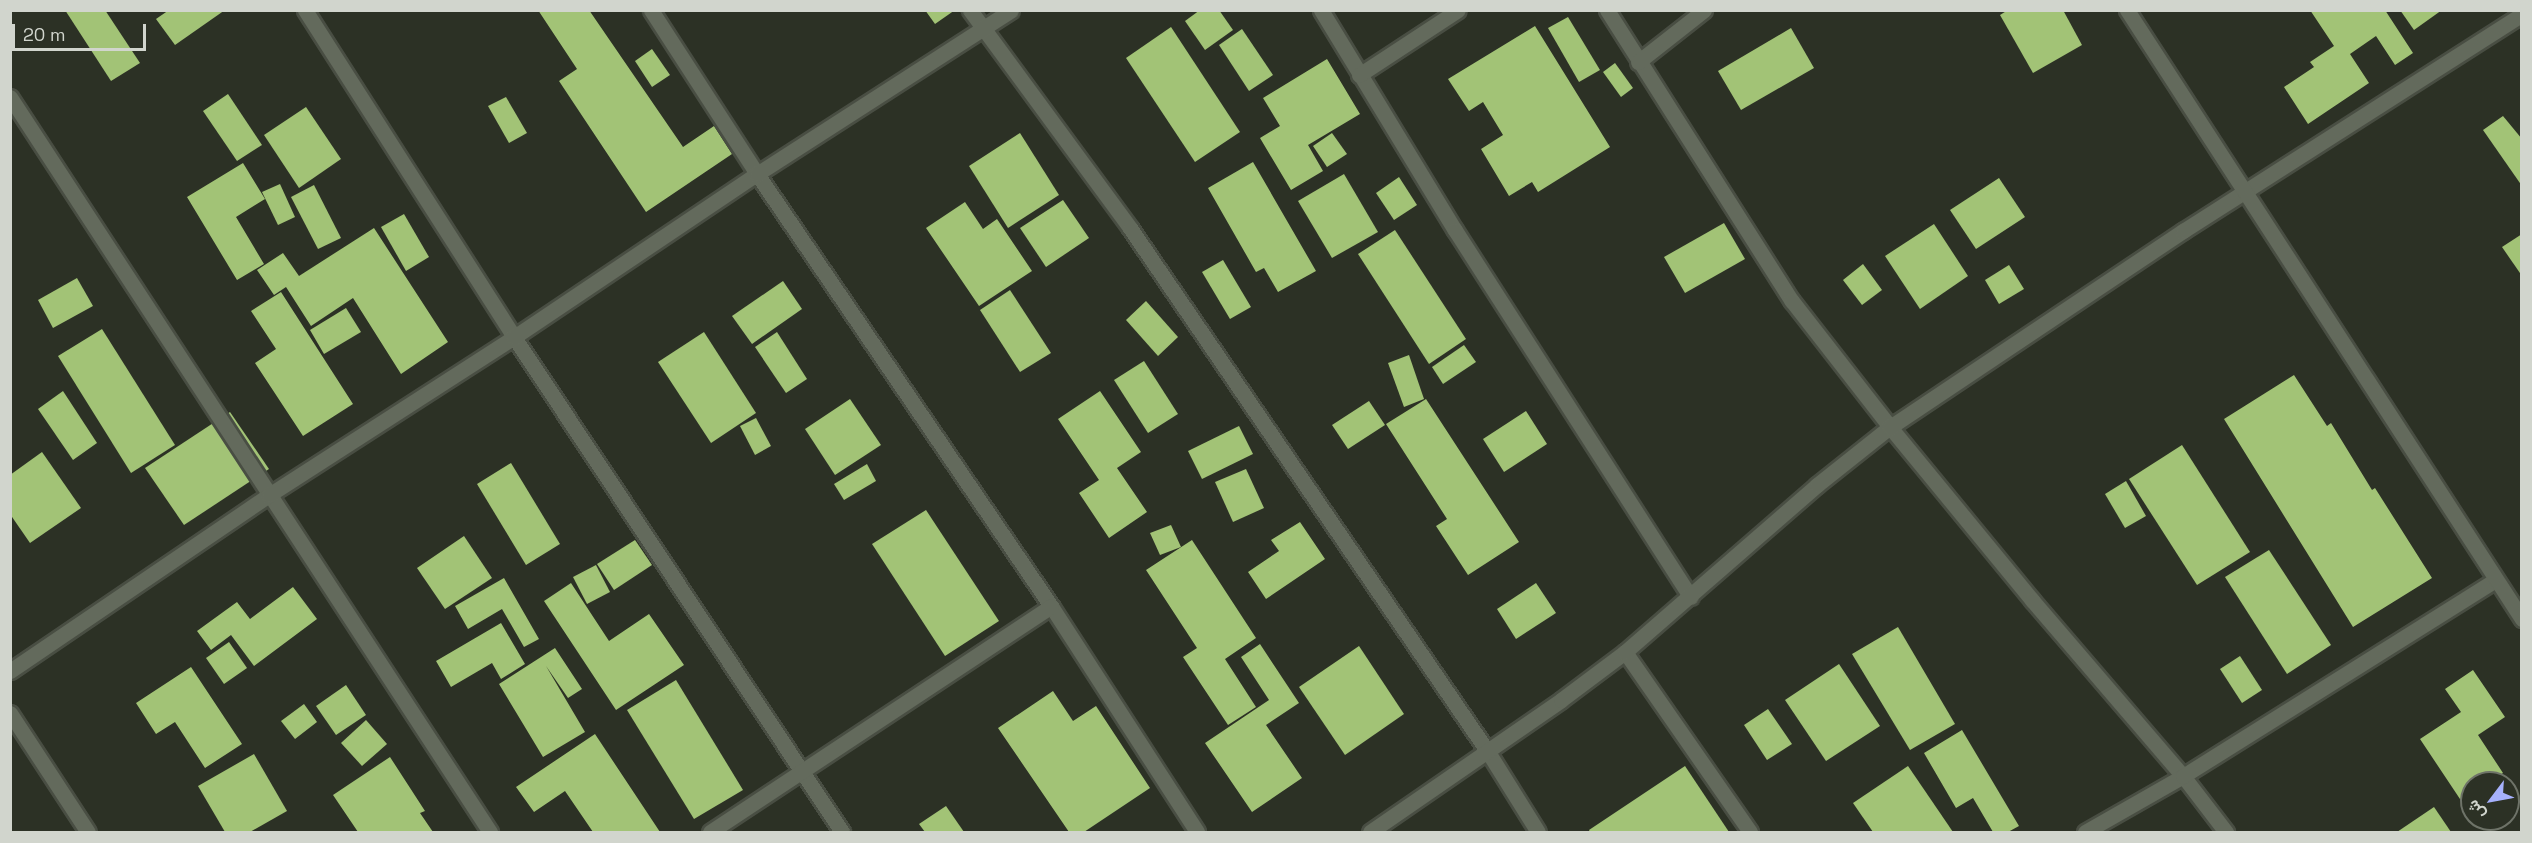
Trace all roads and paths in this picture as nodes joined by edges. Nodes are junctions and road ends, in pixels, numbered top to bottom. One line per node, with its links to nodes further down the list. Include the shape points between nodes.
1 (305, 10): 17 (street)
2 (651, 10): 15 (street)
3 (970, 10): 11 (street)
4 (1011, 10): 11 (street)
5 (1321, 10): 13 (street)
6 (1458, 10): 13 (street)
7 (1607, 10): 12 (street)
8 (1704, 10): 12 (street)
9 (2127, 10): 16 (street)
10 (2522, 14): 16 (street)
11 (982, 30): 15 (street); 27 (street, via 1130,228)
12 (1638, 62): 18 (street, via 1792,301)
13 (1359, 75): 21 (street)
14 (10, 97): 19 (street)
15 (757, 174): 17 (street); 22 (street)
16 (2243, 193): 18 (street); 20 (street)
17 (514, 337): 19 (street); 28 (street)
18 (1890, 427): 21 (street, via 1817,485); 29 (street)
19 (269, 495): 25 (street); 31 (street)
20 (2495, 580): 23 (street); 29 (street)
21 (1691, 597): 24 (street)
22 (1051, 606): 28 (street); 34 (street)
23 (2522, 619)
24 (1625, 652): 27 (street); 37 (street)
25 (10, 671)
26 (10, 713): 30 (street)
27 (1488, 752): 35 (street); 36 (street)
28 (803, 773): 32 (street); 33 (street)
29 (2183, 776): 38 (street); 39 (street)
30 (88, 832)
31 (489, 832)
32 (710, 832)
33 (842, 832)
34 (1197, 832)
35 (1370, 832)
36 (1538, 832)
37 (1750, 832)
38 (2085, 832)
39 (2226, 832)

